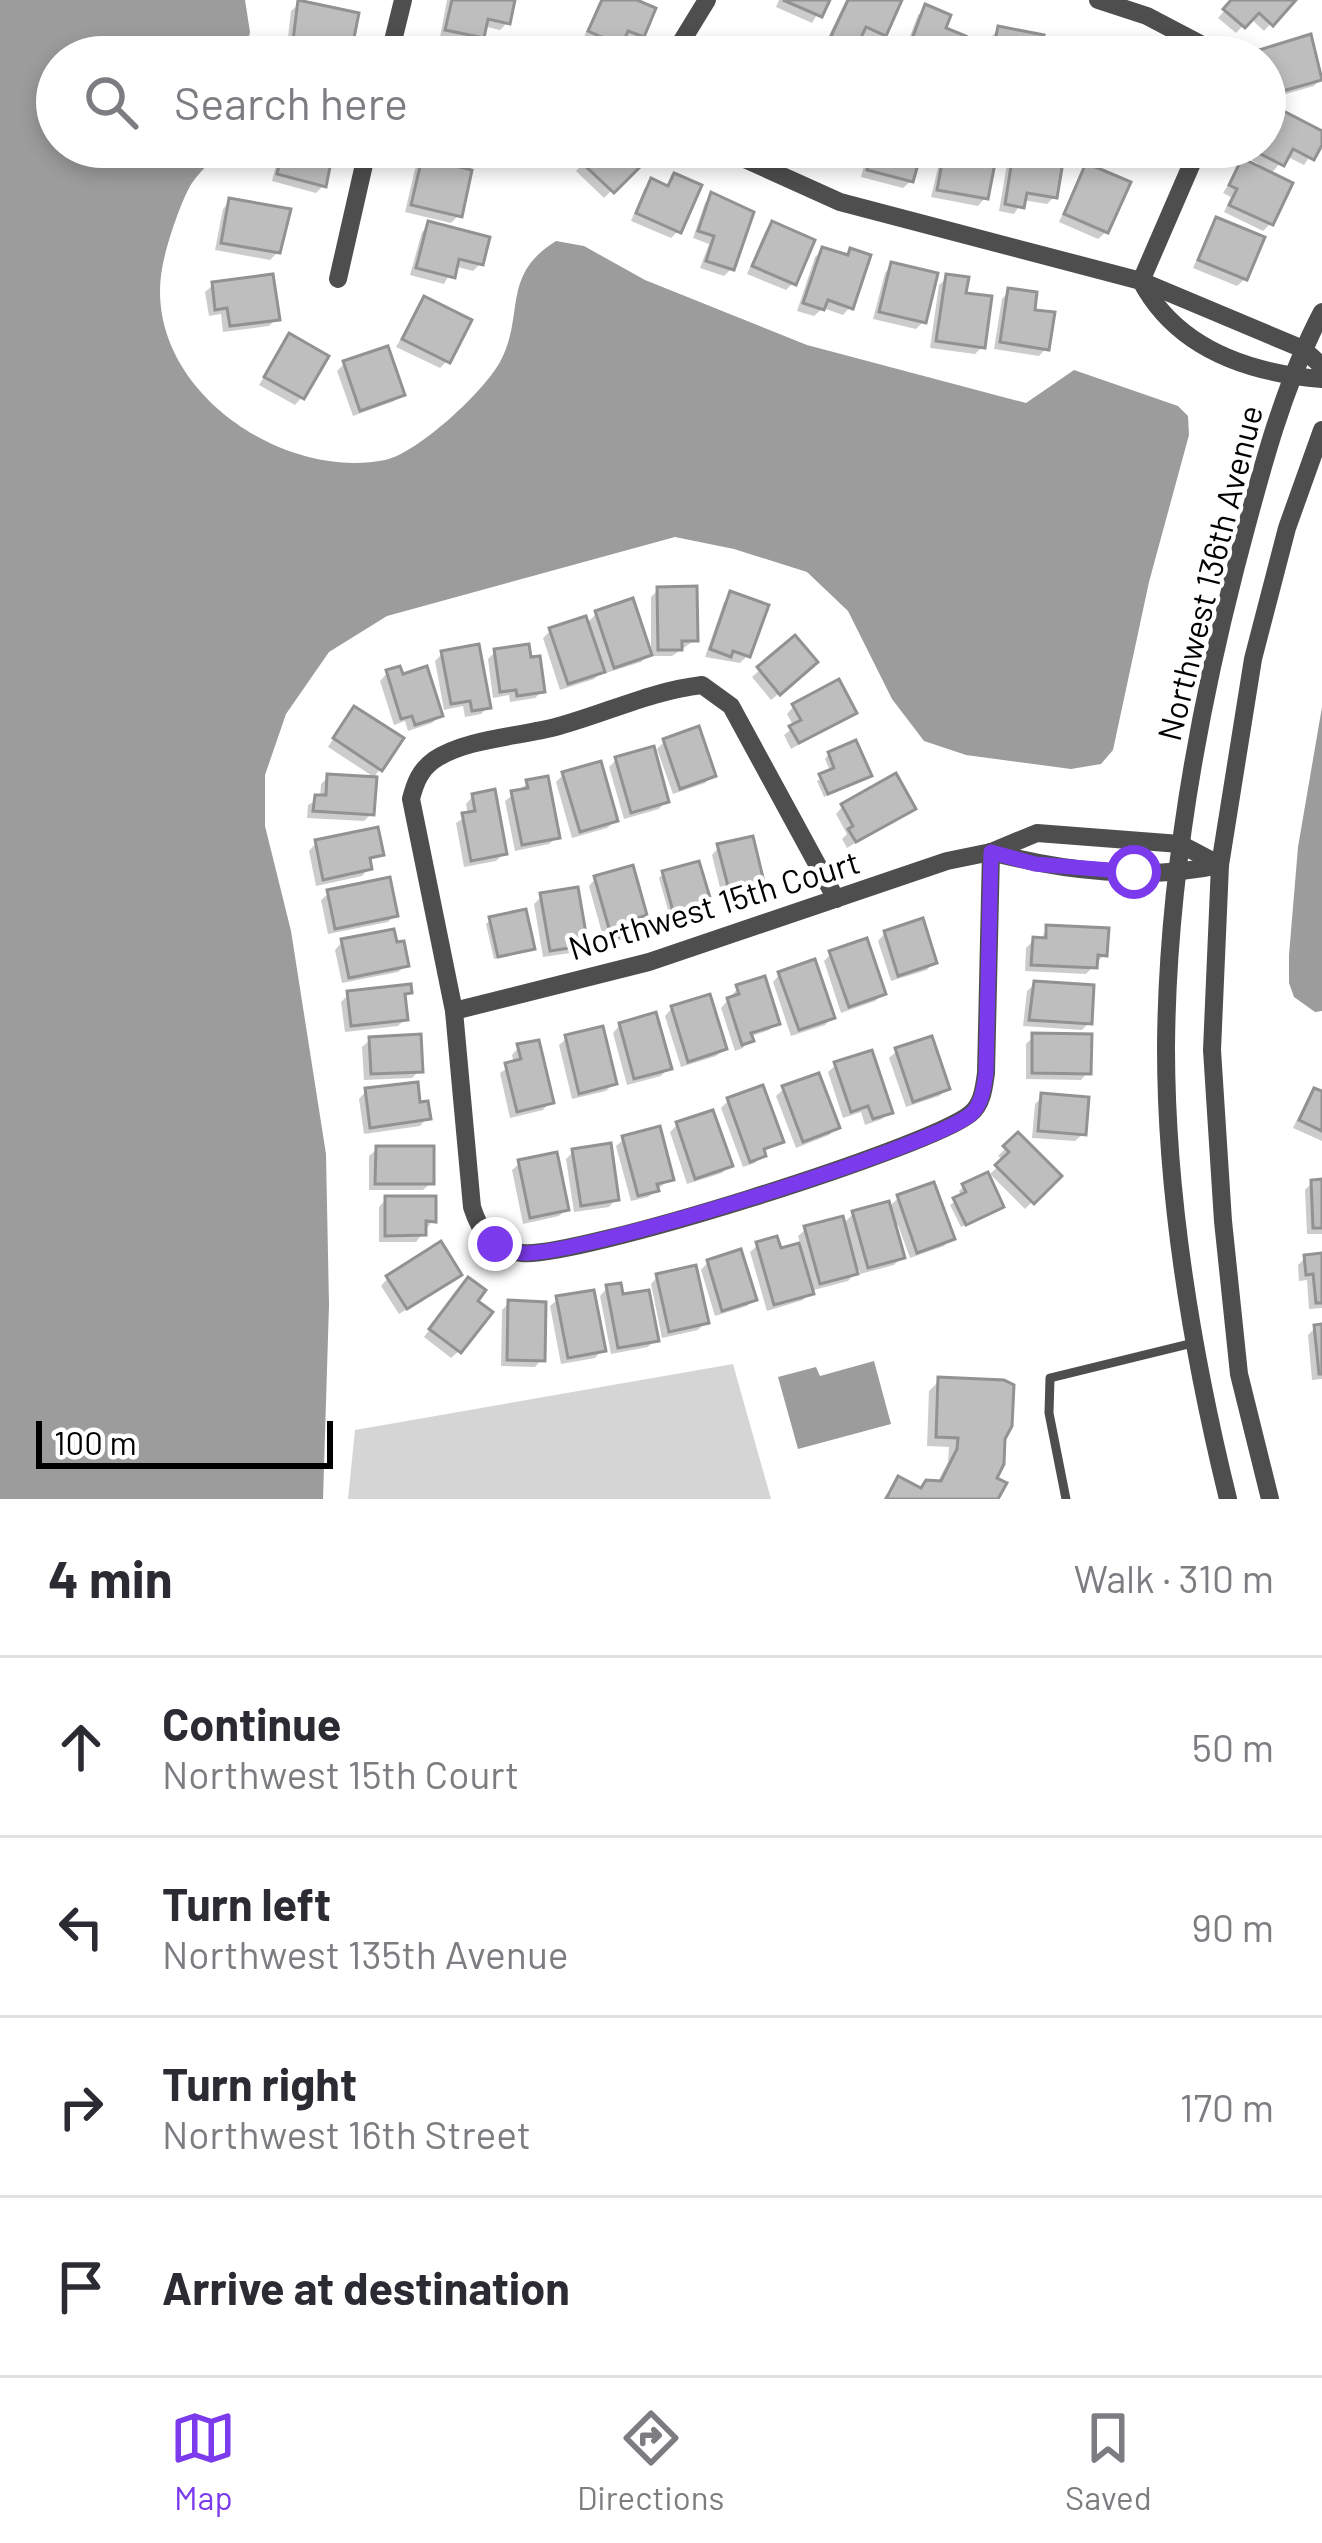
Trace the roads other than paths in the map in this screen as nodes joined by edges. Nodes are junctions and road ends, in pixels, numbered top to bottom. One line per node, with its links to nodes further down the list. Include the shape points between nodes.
1 (404, 0): 4 (street)
2 (706, 0): 5 (street)
3 (1098, 0): 6 (street)
4 (395, 36)
5 (685, 36)
6 (1186, 36)
7 (363, 168): 10 (street)
8 (765, 168): 11 (street, via 840,202)
9 (1190, 168): 11 (street)
10 (338, 279)
11 (1141, 281): 13 (street); 15 (street, via 1189,339)
12 (1322, 311): 13 (street, Northwest 136th Avenue)
13 (1303, 349): 14 (street); 15 (street, Northwest 136th Avenue)
14 (1322, 366)
15 (1292, 377): 16 (street); 18 (street, Northwest 136th Avenue, via 1213,656)
16 (1322, 379)
17 (1322, 430): 20 (street, Northwest 136th Avenue, via 1253,659)
18 (1180, 844): 19 (street, Northwest 15th Court, via 1037,833); 20 (street, Northwest 15th Court); 21 (street, Northwest 136th Avenue)
19 (991, 852): 21 (street, Northwest 15th Court, via 1035,864); 22 (street, Northwest 15th Court); 23 (street, via 986,1073 974,1112 755,1197 564,1248 522,1253 495,1244 479,1231 472,1207)
20 (1220, 865): 21 (street, Northwest 15th Court); 27 (street, Northwest 136th Avenue, via 1212,1050 1223,1221 1240,1374)
21 (1178, 874): 24 (street, Northwest 136th Avenue, via 1166,1048)
22 (836, 899): 23 (street, Northwest 15th Court, via 650,962); 23 (street, via 731,706 701,685 447,752 416,779 411,799)
23 (454, 1012)
24 (1193, 1343): 25 (lane, via 1050,1378); 26 (street, Northwest 136th Avenue)
25 (1066, 1499)
26 (1228, 1499)
27 (1270, 1499)

